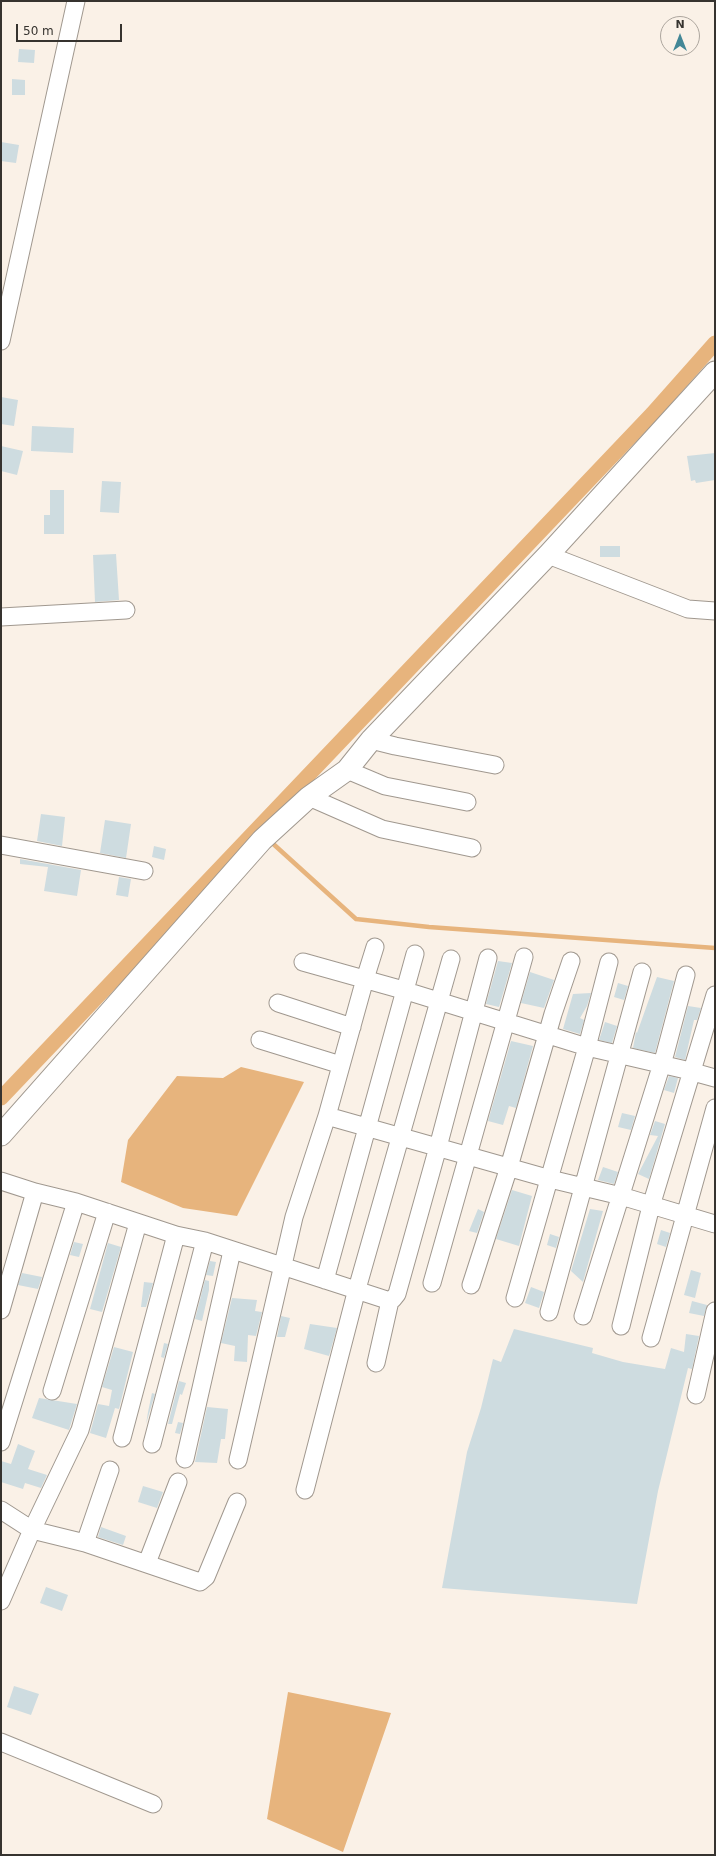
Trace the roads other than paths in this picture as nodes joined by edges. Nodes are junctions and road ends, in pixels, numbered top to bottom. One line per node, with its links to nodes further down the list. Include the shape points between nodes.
1 (76, 1): 2 (street)
2 (1, 341)
3 (715, 372): 4 (main road)
4 (548, 555): 6 (street, via 688,609); 8 (main road)
5 (126, 610): 7 (street)
6 (715, 611)
7 (1, 617)
8 (371, 740): 9 (street); 10 (main road)
9 (496, 765)
10 (347, 770): 11 (main road); 12 (street, via 385,786)
11 (309, 798): 14 (street, via 382,829); 45 (main road, via 267,835)
12 (467, 802)
13 (1, 845): 15 (street)
14 (472, 848)
15 (144, 871)
16 (376, 948): 26 (street)
17 (415, 954): 27 (street)
18 (524, 957): 32 (street)
19 (488, 958): 31 (street)
20 (451, 959): 29 (street)
21 (571, 961): 34 (street)
22 (303, 962): 26 (street)
23 (609, 962): 36 (street)
24 (642, 972): 37 (street)
25 (686, 975): 38 (street)
26 (365, 979): 27 (street); 33 (street)
27 (405, 991): 29 (street); 44 (street)
28 (715, 995): 40 (street)
29 (440, 1002): 31 (street); 46 (street)
30 (278, 1003): 33 (street)
31 (473, 1012): 32 (street); 47 (street)
32 (506, 1023): 34 (street); 48 (street)
33 (352, 1027): 39 (street)
34 (547, 1035): 36 (street); 49 (street)
35 (260, 1040): 39 (street)
36 (587, 1047): 37 (street); 50 (street)
37 (619, 1054): 38 (street); 52 (street)
38 (662, 1064): 40 (street); 54 (street)
39 (341, 1065): 43 (street)
40 (692, 1072): 41 (street); 56 (street)
41 (715, 1078)
42 (715, 1108): 58 (street)
43 (327, 1116): 44 (street); 64 (street, via 294,1217)
44 (368, 1128): 46 (street); 65 (street)
45 (1, 1135)
46 (400, 1136): 47 (street); 68 (street)
47 (438, 1147): 48 (street); 70 (street, via 397,1294)
48 (468, 1155): 49 (street); 66 (street)
49 (509, 1167): 50 (street); 67 (street)
50 (550, 1179): 52 (street); 69 (street)
51 (1, 1181): 53 (street)
52 (584, 1188): 54 (street); 73 (street)
53 (35, 1192): 55 (street); 71 (street)
54 (621, 1196): 56 (street); 74 (street)
55 (76, 1202): 57 (street); 81 (street)
56 (651, 1206): 58 (street); 75 (street)
57 (108, 1212): 59 (street); 78 (street)
58 (684, 1215): 60 (street); 76 (street)
59 (138, 1223): 61 (street); 90 (street, via 80,1430)
60 (715, 1224)
61 (176, 1235): 62 (street); 80 (street)
62 (205, 1241): 63 (street); 82 (street)
63 (232, 1251): 64 (street); 83 (street)
64 (282, 1266): 65 (street); 84 (street)
65 (325, 1280): 68 (street)
66 (432, 1283)
67 (471, 1285)
68 (357, 1289): 70 (street); 87 (street)
69 (515, 1298)
70 (390, 1301): 77 (street)
71 (1, 1310)
72 (715, 1311): 79 (street)
73 (549, 1312)
74 (583, 1316)
75 (621, 1326)
76 (651, 1338)
77 (376, 1363)
78 (52, 1392)
79 (696, 1395)
80 (122, 1438)
81 (1, 1442)
82 (152, 1444)
83 (184, 1459)
84 (238, 1460)
85 (110, 1470): 91 (street)
86 (178, 1482): 92 (street)
87 (305, 1490)
88 (237, 1502): 92 (street, via 204,1582 197,1582)
89 (1, 1510): 90 (street)
90 (32, 1530): 91 (street); 93 (street)
91 (85, 1543): 92 (street)
92 (148, 1563)
93 (1, 1601)
94 (1, 1742): 95 (street)
95 (153, 1804)

